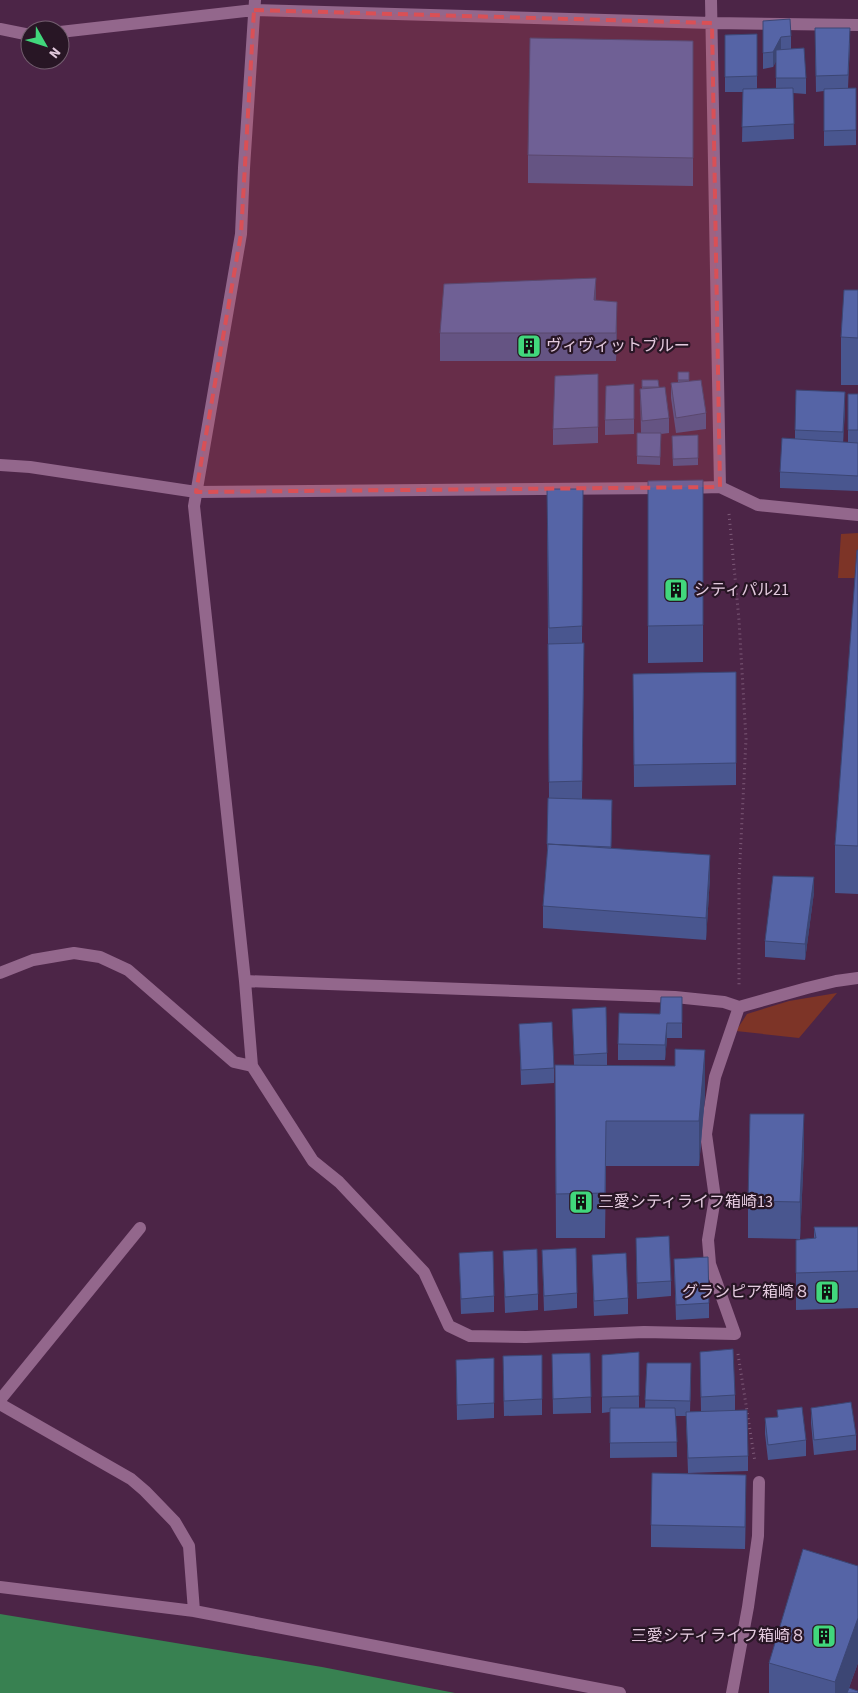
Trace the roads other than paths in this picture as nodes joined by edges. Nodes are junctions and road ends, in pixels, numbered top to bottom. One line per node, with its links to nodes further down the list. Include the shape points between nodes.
1 (711, 0): 3 (street)
2 (254, 5): 3 (street); 6 (street); 10 (street, via 241,234)
3 (712, 23): 4 (street); 9 (street)
4 (858, 25)
5 (0, 29): 7 (street)
6 (70, 31)
7 (20, 33)
8 (0, 465): 10 (street)
9 (720, 487): 10 (street); 11 (street, via 758,505)
10 (196, 492): 14 (street, via 194,506)
11 (858, 515)
12 (0, 973): 16 (street, via 42,958 74,953 100,957 128,970 234,1062)
13 (858, 978): 15 (street)
14 (245, 981): 15 (street, via 675,997 724,1002); 16 (street)
15 (739, 1007): 16 (street, via 715,1077 706,1134 715,1198 708,1240 710,1264 735,1334 644,1332 470,1336 449,1326 424,1272 339,1182 313,1161)
16 (252, 1066)
17 (140, 1228): 18 (street)
18 (0, 1402): 21 (street, via 131,1479 175,1522 189,1546)
19 (759, 1482): 23 (street, via 758,1536)
20 (0, 1587): 21 (street)
21 (194, 1611): 22 (street)
22 (620, 1693)
23 (732, 1693)

